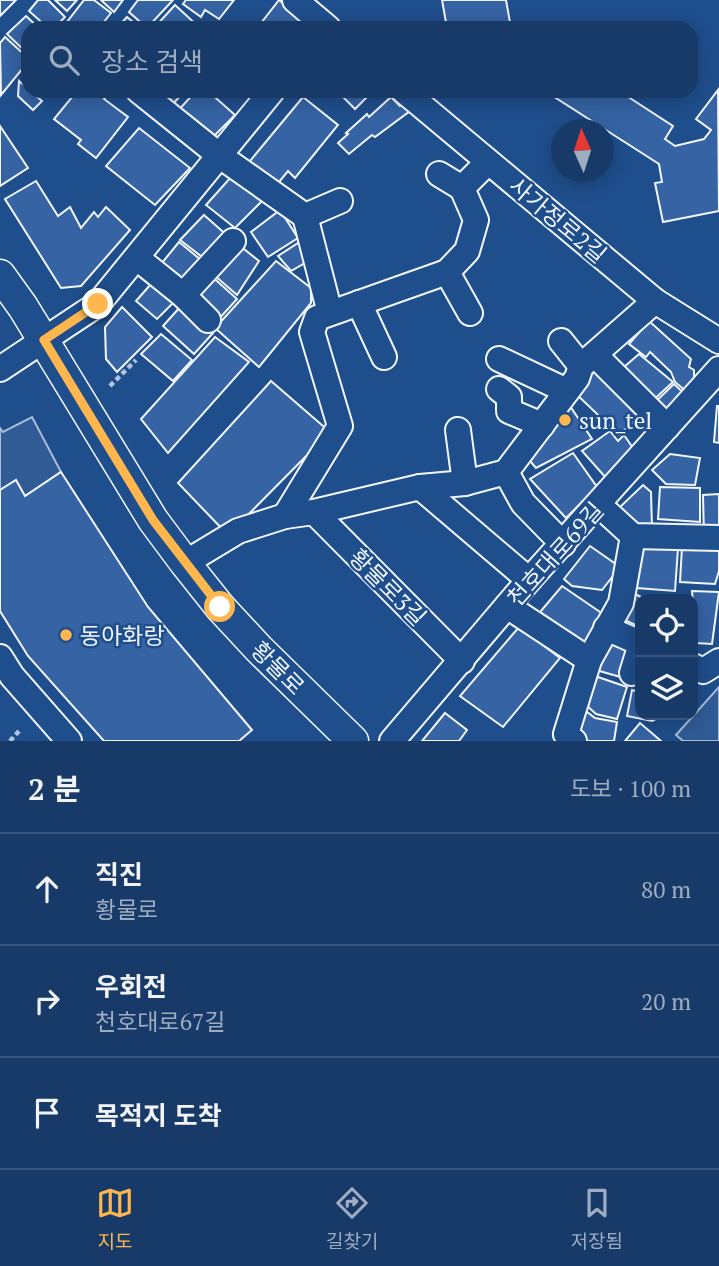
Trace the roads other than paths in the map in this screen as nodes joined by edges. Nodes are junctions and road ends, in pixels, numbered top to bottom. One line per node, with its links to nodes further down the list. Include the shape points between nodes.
1 (295, 0): 2 (street)
2 (319, 21)
3 (148, 98): 6 (street)
4 (266, 98): 6 (street)
5 (412, 98): 7 (street, 사가정로2길)
6 (219, 156): 11 (street); 13 (street)
7 (488, 162): 9 (street); 17 (street, 사가정로2길)
8 (439, 174): 9 (street)
9 (462, 188): 14 (street, via 476,220 467,251)
10 (340, 201): 11 (street)
11 (305, 216): 19 (street)
12 (233, 241): 16 (street)
13 (137, 258): 16 (street); 22 (street, via 98,304)
14 (447, 272): 18 (street); 20 (street)
15 (0, 275): 22 (street, 황물로)
16 (183, 295): 21 (street)
17 (655, 301): 24 (street, 사가정로2길); 27 (street)
18 (359, 303): 19 (street); 25 (street)
19 (330, 313): 40 (street, via 317,317 312,332 340,426)
20 (470, 313)
21 (208, 320)
22 (44, 340): 28 (street); 44 (street, 황물로, via 153,520)
23 (561, 341): 27 (street)
24 (719, 341)
25 (384, 357)
26 (499, 359): 31 (street)
27 (588, 361): 31 (street); 33 (street)
28 (0, 369)
29 (719, 369): 33 (street, 천호대로69길)
30 (499, 389): 32 (street, via 509,397 509,411)
31 (568, 391): 32 (street)
32 (542, 425): 35 (street)
33 (667, 427): 38 (street, 천호대로69길)
34 (458, 430): 36 (street)
35 (506, 472): 36 (street); 43 (street, via 523,503)
36 (465, 483): 37 (street)
37 (420, 487): 39 (street); 45 (street)
38 (599, 505): 41 (street); 43 (street, 천호대로69길)
39 (314, 512): 40 (street); 52 (street, 황물로3길)
40 (285, 516): 44 (street, via 239,531)
41 (633, 536): 42 (street); 47 (street, via 621,603)
42 (719, 538)
43 (563, 544): 45 (street, 천호대로69길)
44 (185, 563): 57 (street, 황물로, via 259,649)
45 (529, 580): 46 (street, 천호대로69길)
46 (507, 607): 51 (street); 52 (street, 천호대로69길)
47 (606, 628): 48 (street); 51 (street)
48 (635, 642)
49 (0, 657): 56 (street)
50 (637, 657): 55 (street)
51 (589, 660): 59 (street, via 566,734)
52 (462, 661): 58 (street, 천호대로69길)
53 (719, 661): 54 (street)
54 (698, 668)
55 (632, 673)
56 (69, 741)
57 (353, 741)
58 (392, 741)
59 (574, 741)

